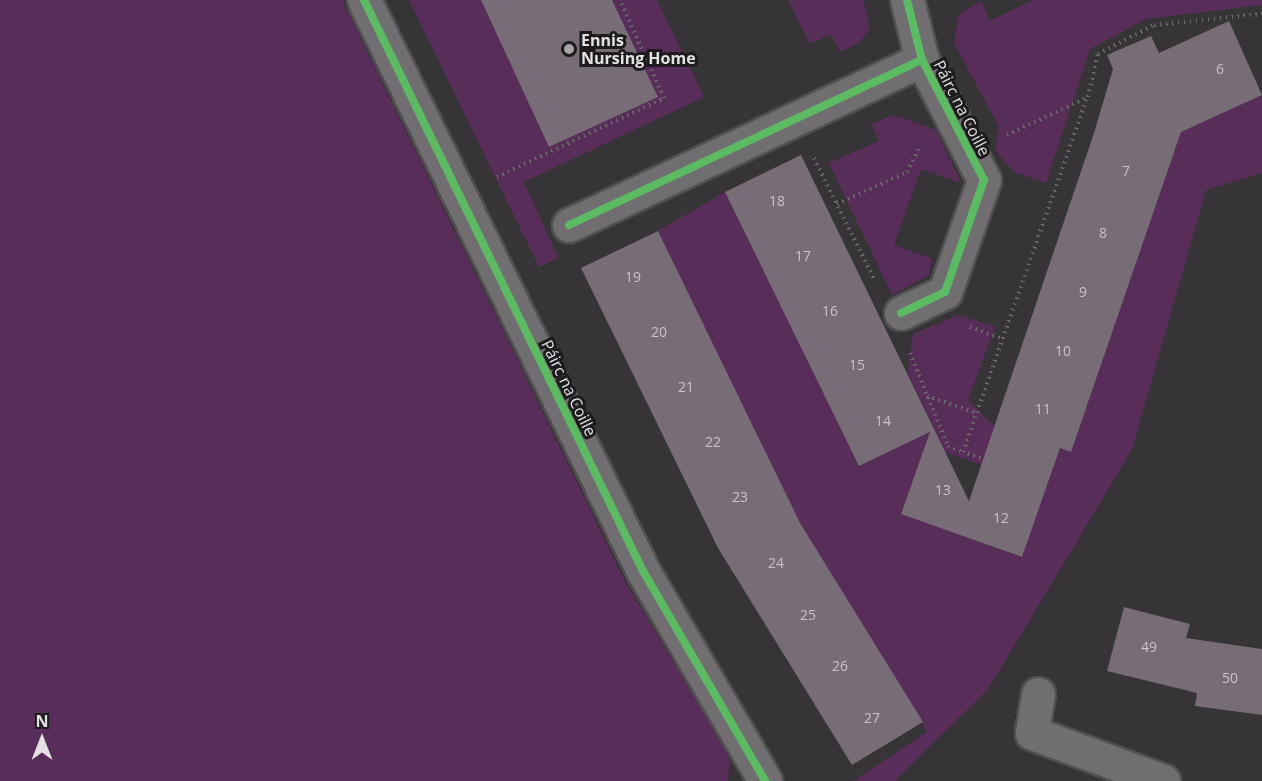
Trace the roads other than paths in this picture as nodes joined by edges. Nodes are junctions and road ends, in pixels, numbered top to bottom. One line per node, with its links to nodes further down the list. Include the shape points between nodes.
1 (364, 0): 7 (street, Páirc na Coille, via 643,571)
2 (907, 0): 3 (street, Páirc na Coille)
3 (922, 60): 4 (street, Páirc na Coille); 5 (street, Páirc na Coille, via 984,180 945,292)
4 (569, 225)
5 (904, 329)
6 (1038, 694): 8 (street, via 1032,733)
7 (765, 781)
8 (1163, 781)

